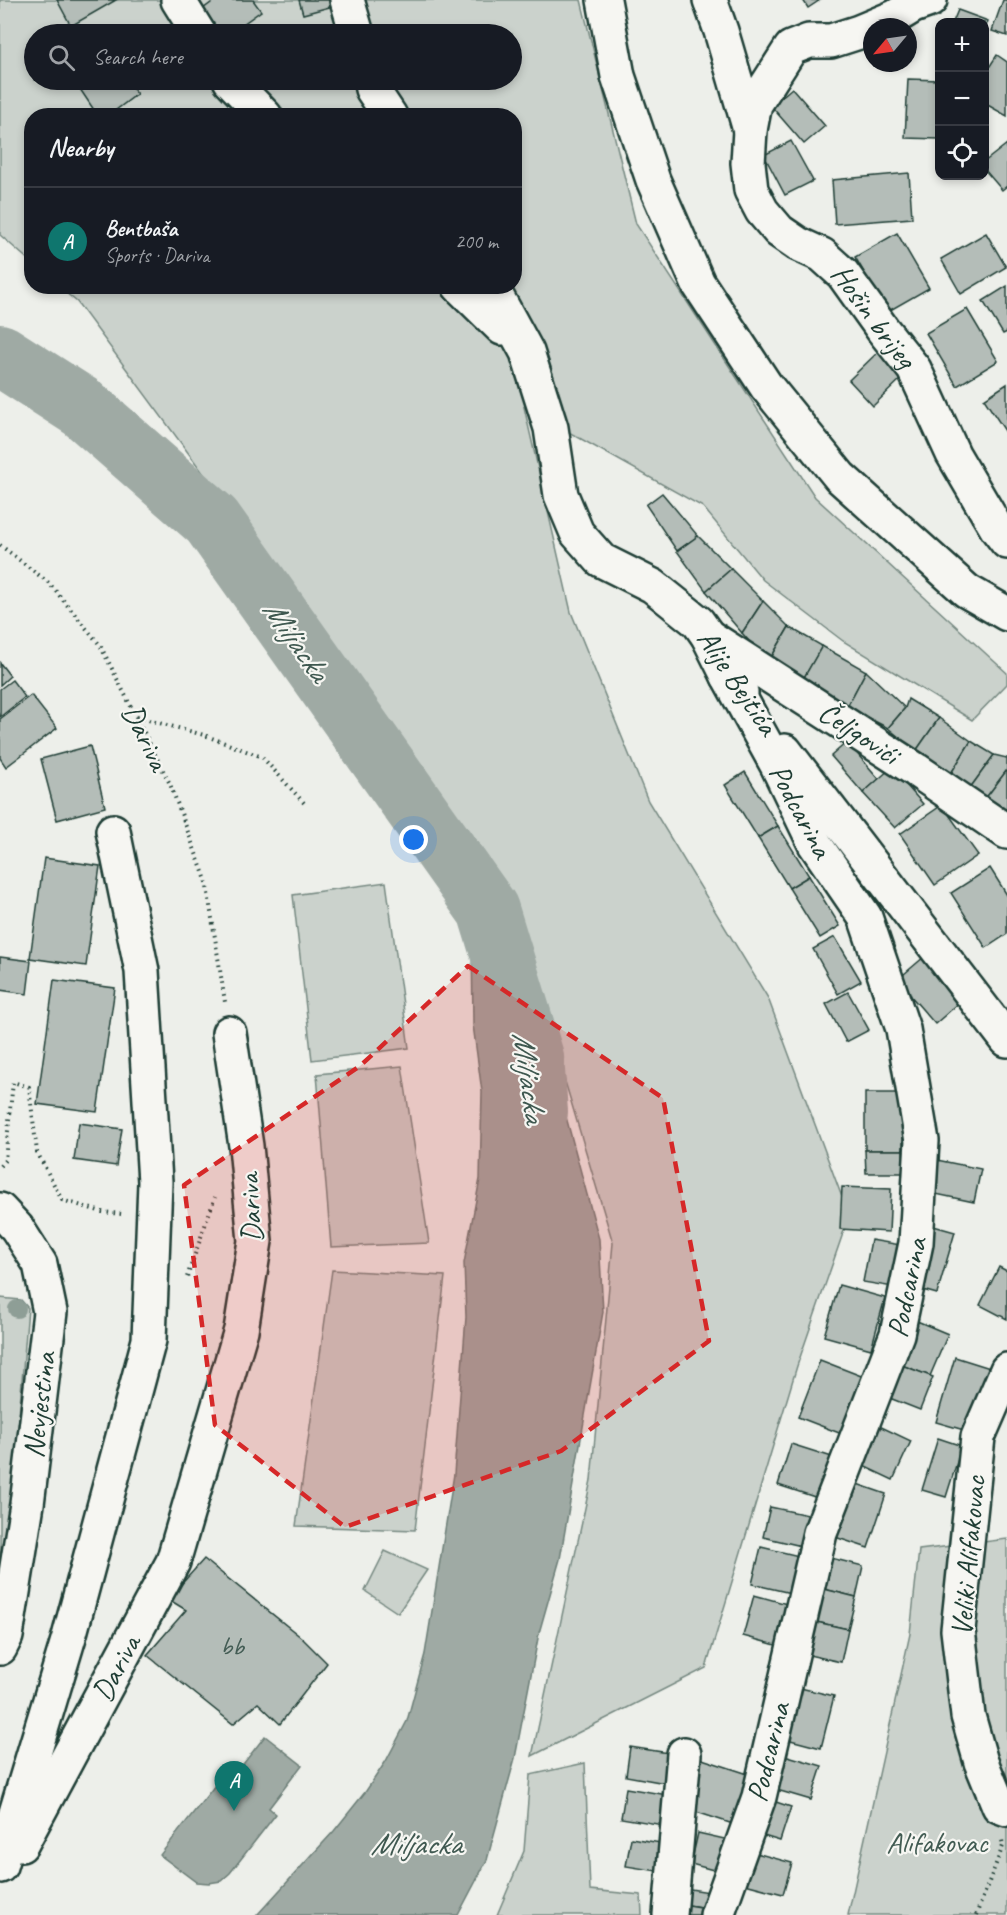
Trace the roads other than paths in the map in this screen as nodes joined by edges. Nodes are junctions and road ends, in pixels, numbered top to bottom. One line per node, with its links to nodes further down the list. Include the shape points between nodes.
1 (178, 0): 6 (street)
2 (347, 0): 7 (street)
3 (604, 0): 17 (street, via 618,76 653,180 698,283 766,386 840,477 967,591)
4 (710, 0): 12 (street)
5 (930, 0): 12 (street, Hošin brijeg, via 859,32 791,48 755,104)
6 (193, 24)
7 (354, 24)
8 (240, 90): 10 (street)
9 (373, 90): 11 (street)
10 (257, 108)
11 (385, 108)
12 (750, 130): 16 (street, Hošin brijeg, via 747,163 751,190 762,211 779,231 822,255 843,274 914,369 953,454)
13 (467, 294): 15 (street, Alije Bejtića)
14 (495, 294): 15 (street, Alije Bejtića)
15 (527, 352): 18 (street, Alije Bejtića, via 551,428 561,495 577,533 601,560 653,586 698,622)
16 (1007, 542)
17 (1007, 614)
18 (708, 636): 19 (street, Alije Bejtića); 21 (street, Čeljgovići)
19 (728, 676): 23 (street, Alije Bejtića); 32 (street, Podcarina, via 815,844 865,917 903,1029 922,1141 916,1243 897,1334 820,1533 759,1797)
20 (113, 831): 29 (street, via 142,971 155,1182 149,1340 69,1637)
21 (1007, 832)
22 (229, 1033): 30 (street, Dariva, via 255,1241 242,1330 173,1562)
23 (1007, 1040)
24 (0, 1210): 26 (street, Nevjestina, via 40,1264 50,1312 27,1504 6,1636)
25 (1007, 1370): 28 (street, Veliki Alifakovac, via 978,1437 958,1630 968,1716 981,1762)
26 (0, 1648)
27 (684, 1754): 31 (street)
28 (1003, 1807)
29 (0, 1866)
30 (0, 1884)
31 (670, 1915)
32 (717, 1915)

